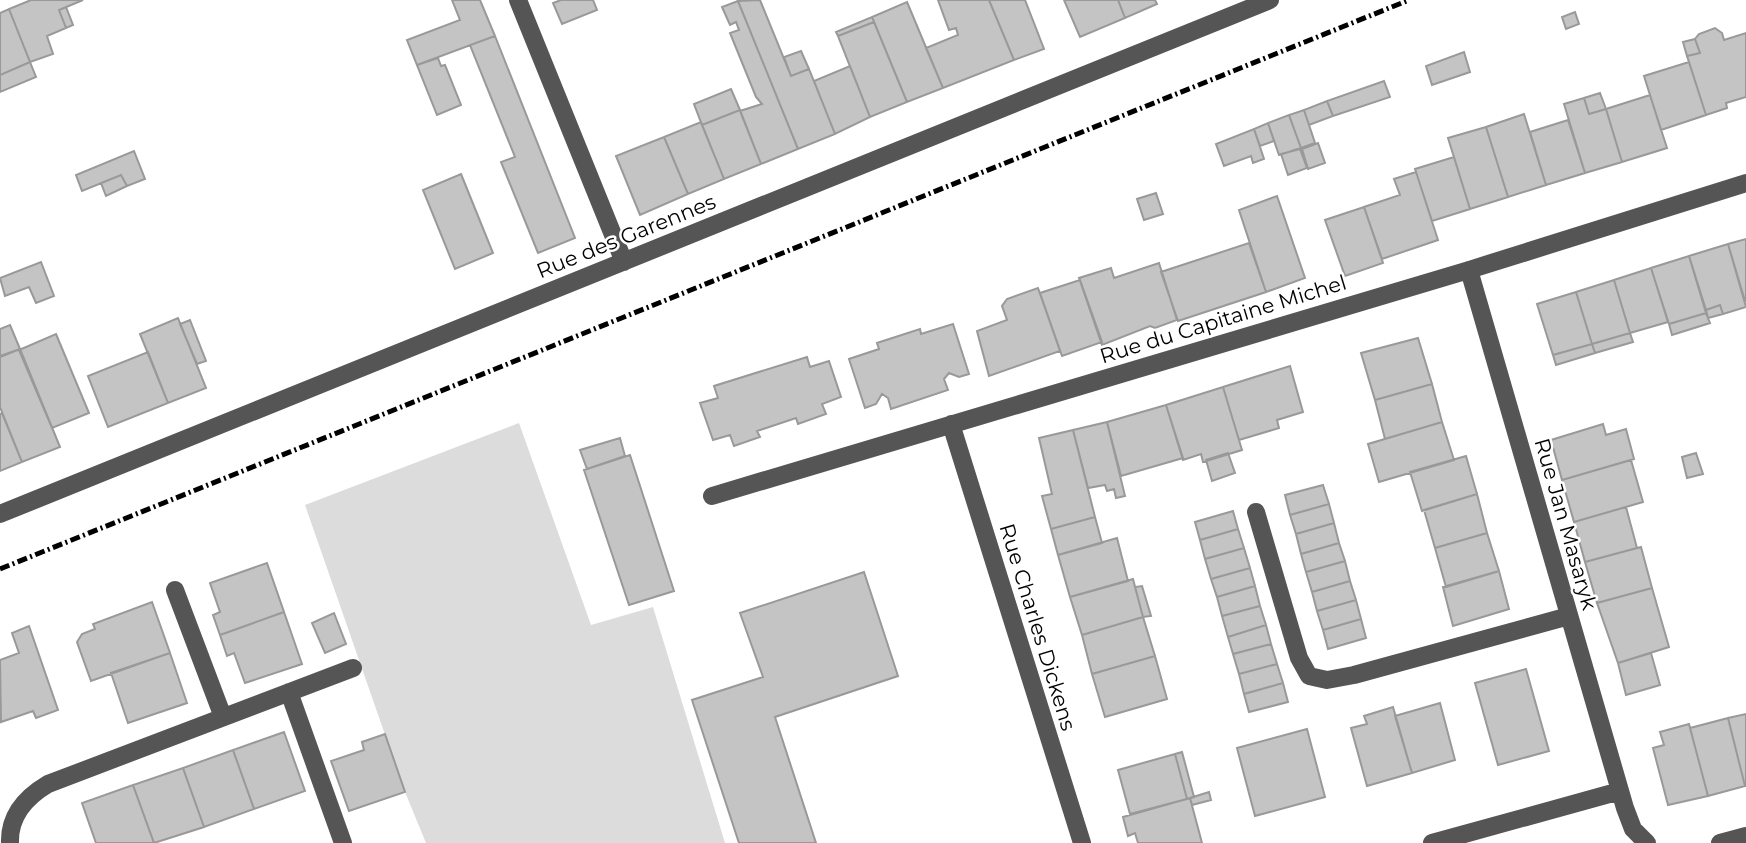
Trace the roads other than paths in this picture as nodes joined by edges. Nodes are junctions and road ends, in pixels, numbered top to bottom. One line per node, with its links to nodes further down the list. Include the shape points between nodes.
1 (517, 0): 4 (street)
2 (1270, 0): 4 (street, Rue des Garennes)
3 (1746, 183): 5 (street, Rue du Capitaine Michel)
4 (624, 262): 9 (street, Rue des Garennes)
5 (1469, 270): 6 (street, Rue du Capitaine Michel); 11 (street, Rue Jan Masaryk)
6 (951, 424): 7 (street, Rue du Capitaine Michel); 19 (street, Rue Charles Dickens)
7 (712, 496)
8 (1256, 512): 11 (street, via 1299,658 1309,676 1327,680 1354,675)
9 (0, 514)
10 (175, 590): 14 (street)
11 (1569, 616): 15 (street, Rue Jan Masaryk)
12 (353, 668): 13 (street)
13 (289, 692): 14 (street); 18 (street)
14 (223, 717): 17 (street, via 37,791 15,818)
15 (1620, 791): 20 (street); 21 (street, Rue Jan Masaryk, via 1633,830)
16 (1746, 836): 22 (street)
17 (10, 843)
18 (343, 843)
19 (1083, 843)
20 (1432, 843)
21 (1647, 843)
22 (1720, 843)

